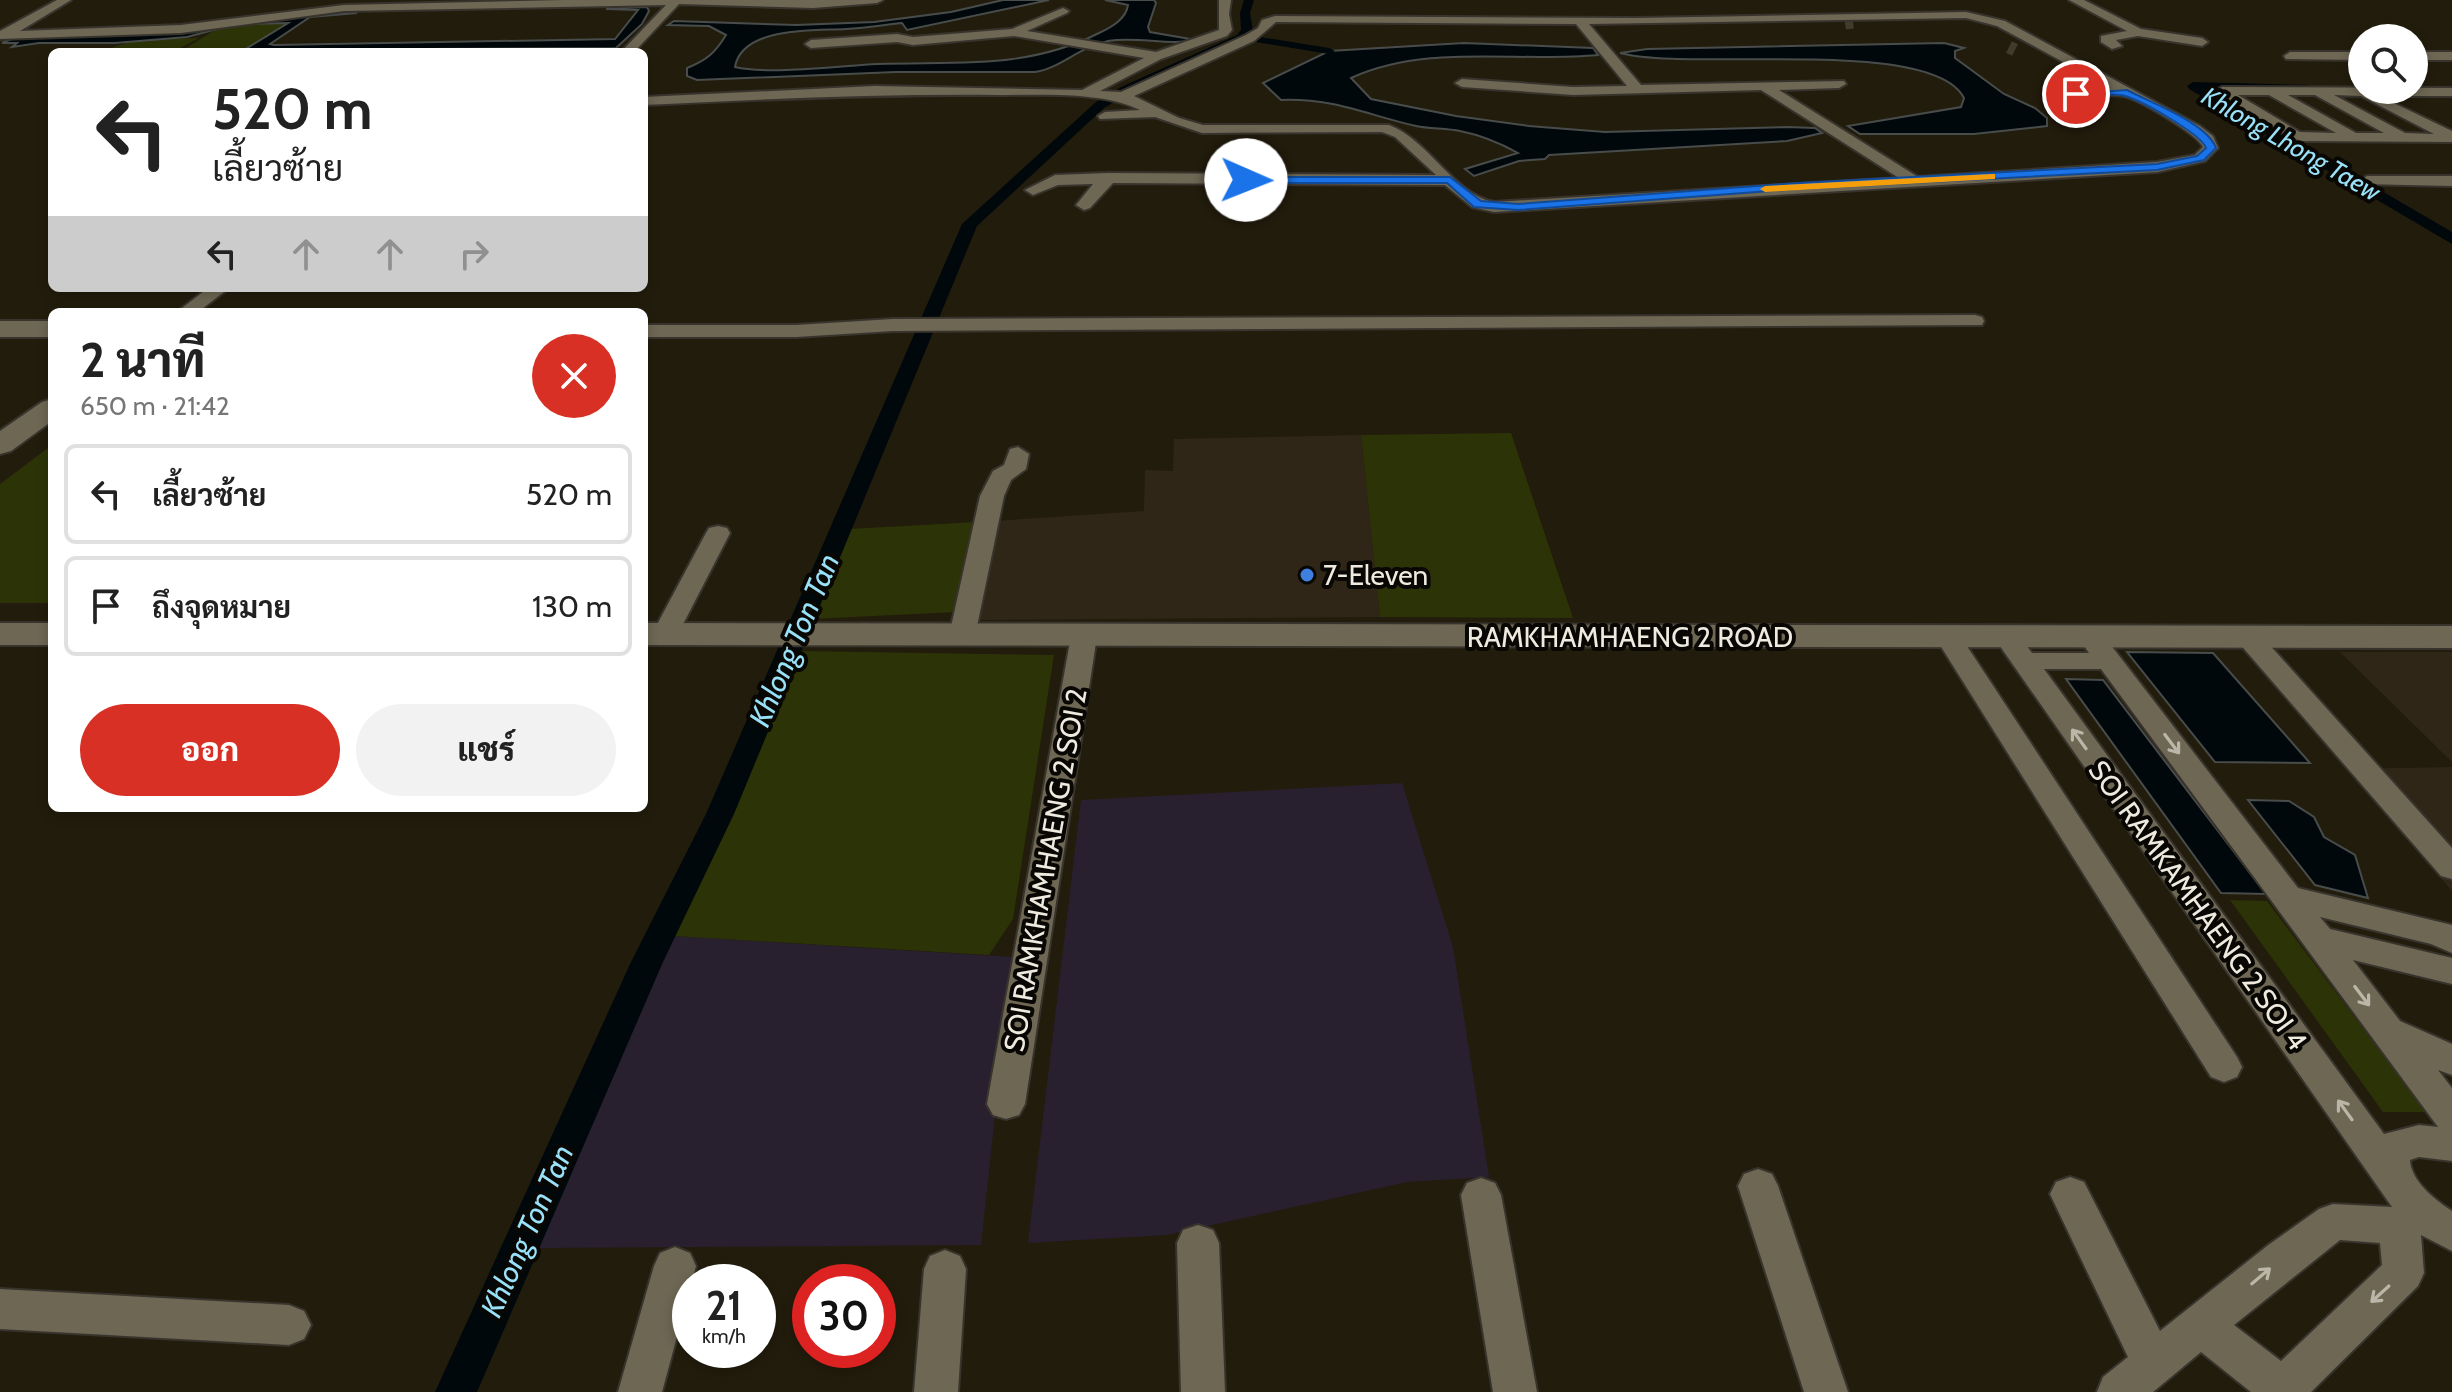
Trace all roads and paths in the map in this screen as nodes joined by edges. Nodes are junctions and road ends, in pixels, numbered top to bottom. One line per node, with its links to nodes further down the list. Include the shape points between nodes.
1 (65, 0): 18 (street)
2 (751, 0): 5 (street); 6 (street)
3 (1225, 0): 26 (street, via 1223,33)
4 (2075, 0): 17 (street)
5 (676, 1): 7 (street); 25 (street)
6 (880, 8): 19 (street)
7 (593, 9): 9 (street); 10 (street)
8 (1063, 11): 16 (street)
9 (365, 13): 10 (street); 13 (street); 18 (street, via 315,9 181,29)
10 (443, 14): 14 (street)
11 (1813, 18): 12 (street); 15 (street); 20 (street, via 1976,16)
12 (1580, 21): 37 (street); 47 (street, via 1269,21 1250,38)
13 (336, 22)
14 (426, 22)
15 (1793, 26)
16 (1014, 32): 19 (street); 26 (street)
17 (2138, 32): 21 (street); 24 (street, via 2105,39)
18 (2, 35)
19 (897, 38): 22 (street)
20 (2034, 41): 23 (street); 42 (street)
21 (2202, 42)
22 (811, 44)
23 (2012, 45)
24 (2116, 46)
25 (631, 48)
26 (1157, 56): 45 (street)
27 (2290, 56): 28 (street)
28 (2348, 56)
29 (2428, 56): 30 (street)
30 (2452, 56)
31 (1807, 73): 34 (street, via 1779,77)
32 (1462, 83): 38 (street)
33 (1839, 84): 34 (street)
34 (1792, 85): 35 (street)
35 (1764, 86): 36 (street); 66 (street)
36 (1720, 87): 37 (street); 51 (street)
37 (1637, 89): 38 (street)
38 (1573, 91): 49 (street, via 1592,101)
39 (2270, 91): 40 (street); 61 (street); 61 (street, via 2222,91 2295,135)
40 (2316, 91): 41 (street); 59 (street)
41 (2348, 91)
42 (2124, 92): 46 (street); 66 (street, via 2195,129 2211,148 2200,158 2157,167)
43 (2428, 92): 44 (street)
44 (2452, 92)
45 (1088, 94): 47 (street); 48 (street, via 921,89)
46 (2076, 94)
47 (1119, 96): 56 (street)
48 (648, 101)
49 (1647, 101)
50 (2428, 101): 53 (street)
51 (1747, 104)
52 (2386, 104): 60 (street)
53 (2438, 106)
54 (1196, 112): 56 (street)
55 (1105, 116): 56 (street)
56 (1162, 116): 58 (street, via 1202,129)
57 (1263, 121): 58 (street, via 1238,122)
58 (1231, 130): 65 (street, via 1384,128 1400,134)
59 (2410, 138): 60 (street); 61 (street); 62 (street)
60 (2452, 138)
61 (2357, 145)
62 (2452, 156)
63 (1689, 177): 71 (street)
64 (1105, 179): 65 (street, via 1176,178 1176,184 1186,186 1199,179 1268,186); 70 (street, via 1055,180); 73 (street)
65 (1450, 180): 72 (street, via 1478,204 1494,207)
66 (1913, 180): 71 (street)
67 (2367, 181): 68 (street)
68 (2452, 181)
69 (1571, 183): 72 (street)
70 (1033, 190)
71 (1712, 193): 72 (street)
72 (1602, 201)
73 (1084, 205)
74 (214, 292): 75 (street)
75 (192, 308)
76 (1975, 321): 79 (street, via 893,325)
77 (0, 329): 78 (main road)
78 (48, 329)
79 (648, 331)
80 (48, 411): 81 (main road)
81 (0, 445)
82 (1018, 454): 87 (street, via 1015,469 1001,476 992,496)
83 (718, 533): 86 (street)
84 (0, 634): 85 (main road)
85 (48, 634)
86 (654, 634): 87 (main road, RAMKHAMHAENG 2 ROAD)
87 (962, 636): 88 (main road, RAMKHAMHAENG 2 ROAD)
88 (1084, 636): 89 (main road, RAMKHAMHAENG 2 ROAD); 102 (street, SOI RAMKHAMHAENG 2 SOI 2)
89 (1948, 637): 92 (main road, RAMKHAMHAENG 2 ROAD); 101 (street)
90 (2248, 637): 91 (main road, RAMKHAMHAENG 2 ROAD); 93 (main road, RAMKHAMHAENG 2 ROAD); 94 (street)
91 (2452, 637)
92 (2015, 649): 93 (main road, RAMKHAMHAENG 2 ROAD); 105 (street, SOI RAMKAMHAENG 2 SOI 4, one-way to 92)
93 (2101, 649): 95 (street, one-way to 95)
94 (2452, 868)
95 (2287, 897): 96 (street); 97 (street)
96 (2319, 939): 98 (street); 99 (street, one-way to 99)
97 (2452, 941)
98 (2452, 971)
99 (2388, 1031): 100 (street); 103 (street)
100 (2452, 1060)
101 (2224, 1067)
102 (1006, 1104)
103 (2452, 1117)
104 (2452, 1145): 105 (street, via 2411,1141 2397,1147)
105 (2390, 1173): 109 (street, SOI RAMKAMHAENG 2 SOI 4)
106 (1758, 1186): 123 (street)
107 (2070, 1194): 117 (street)
108 (1481, 1195): 122 (street)
109 (2409, 1218): 110 (street, SOI RAMKAMHAENG 2 SOI 4); 116 (street, one-way to 109, via 2333,1222); 118 (street, one-way to 118, via 2403,1273)
110 (2452, 1233)
111 (1198, 1243): 121 (street)
112 (945, 1269): 120 (street)
113 (672, 1277): 119 (street)
114 (0, 1309): 115 (street)
115 (289, 1325)
116 (2201, 1326): 117 (street); 118 (street)
117 (2153, 1363): 124 (street)
118 (2285, 1390)
119 (640, 1392)
120 (936, 1392)
121 (1203, 1392)
122 (1515, 1392)
123 (1826, 1392)
124 (2119, 1392)

